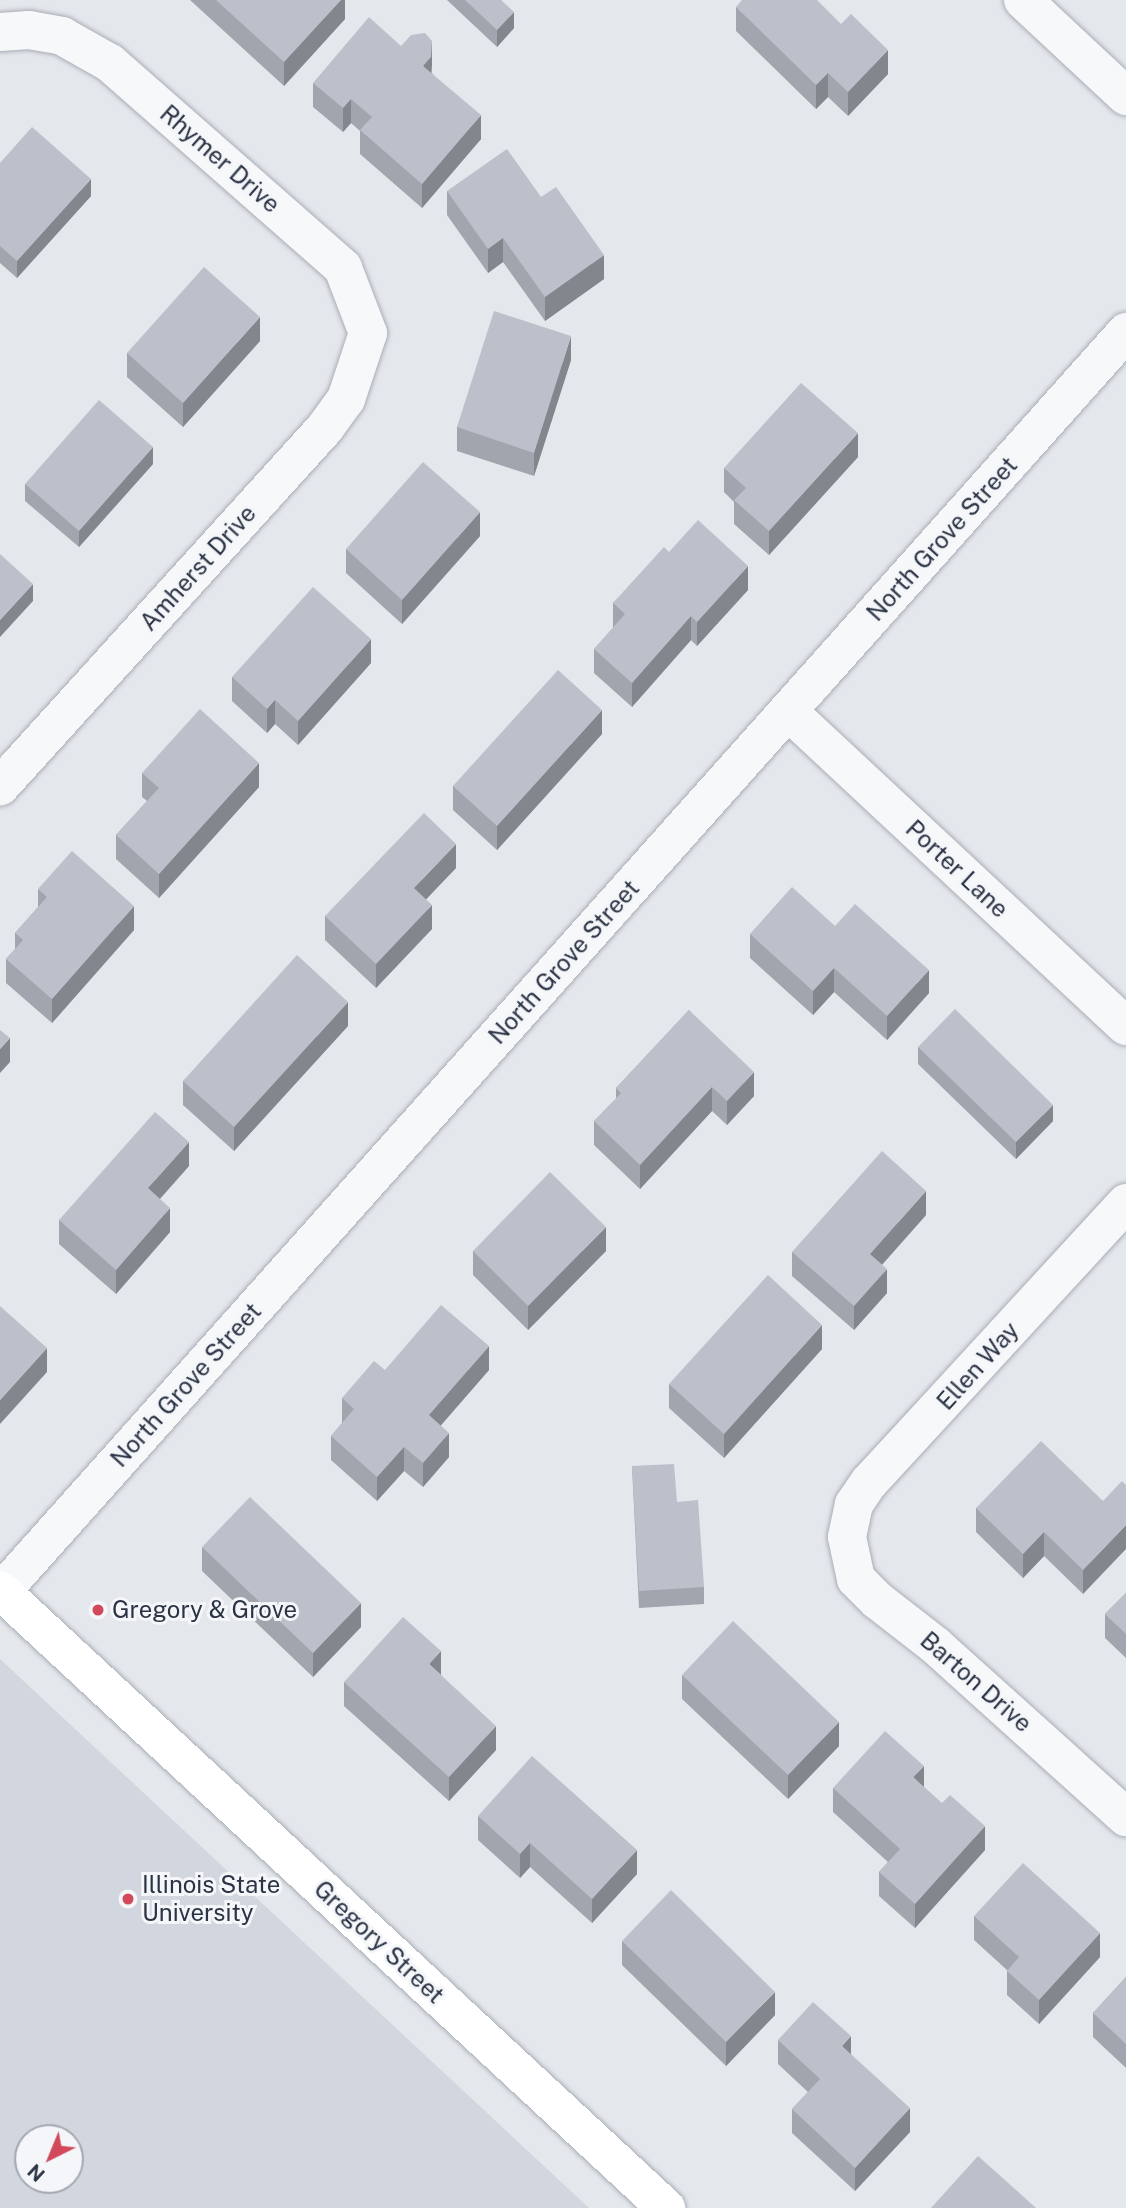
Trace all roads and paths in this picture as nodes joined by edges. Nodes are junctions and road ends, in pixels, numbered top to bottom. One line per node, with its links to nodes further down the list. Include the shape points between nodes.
1 (1023, 0): 3 (street)
2 (15, 31): 5 (street, Rhymer Drive, via 62,36 110,63 343,268 359,299)
3 (1126, 96)
4 (1126, 332): 6 (street, North Grove Street)
5 (368, 333): 7 (street, Amherst Drive, via 346,399 325,428)
6 (788, 711): 8 (street, Porter Lane); 11 (street, North Grove Street)
7 (0, 787)
8 (1126, 1026)
9 (1126, 1203): 10 (street, Ellen Way, via 869,1482 854,1504)
10 (847, 1537): 12 (street, Barton Drive, via 856,1579)
11 (1, 1590): 13 (main road, Gregory Street)
12 (1126, 1817)
13 (667, 2208)

